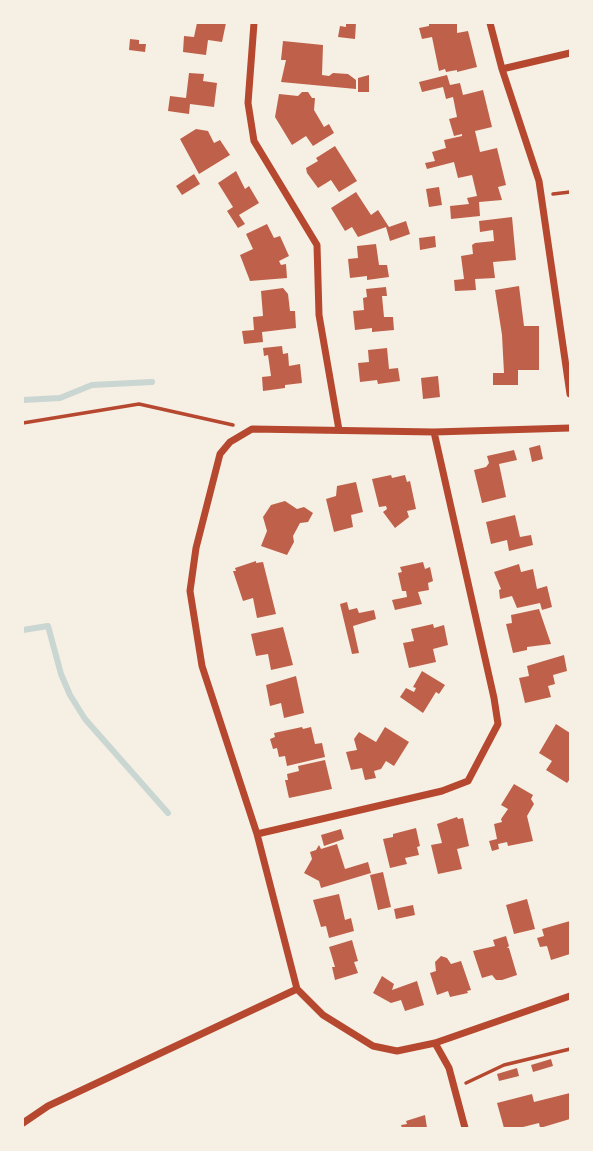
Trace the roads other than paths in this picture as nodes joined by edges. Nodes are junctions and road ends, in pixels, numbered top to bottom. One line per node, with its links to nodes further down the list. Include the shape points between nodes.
1 (254, 23): 7 (street, via 248,103 254,141 317,245 319,315)
2 (490, 23): 4 (street)
3 (570, 53): 4 (street)
4 (502, 69): 5 (street, via 539,181)
5 (570, 394)
6 (570, 428): 8 (street)
7 (339, 430): 8 (street); 9 (street, via 252,429 230,442 220,454 196,548 190,591 202,666)
8 (434, 432): 9 (street, via 498,724 468,781)
9 (257, 834): 10 (street)
10 (297, 989): 12 (street, via 323,1015 373,1046 397,1051); 13 (street, via 48,1106)
11 (570, 996): 12 (street)
12 (435, 1043): 14 (street, via 449,1068)
13 (23, 1123)
14 (465, 1128)

